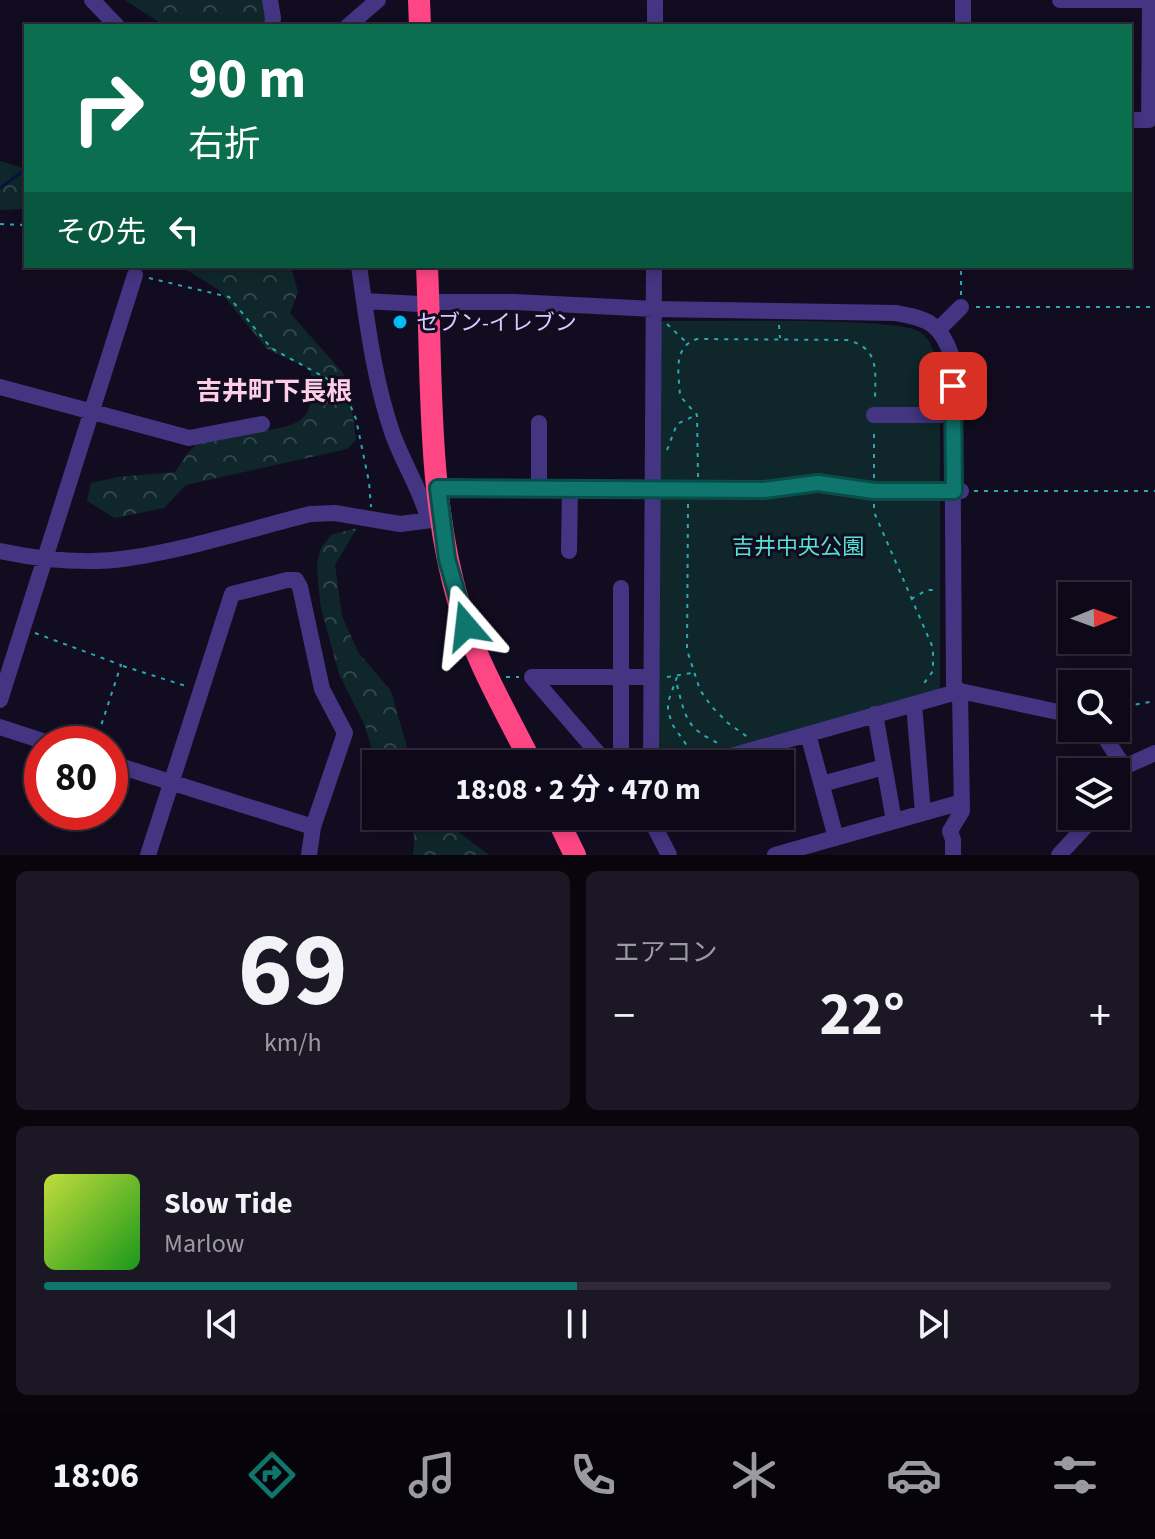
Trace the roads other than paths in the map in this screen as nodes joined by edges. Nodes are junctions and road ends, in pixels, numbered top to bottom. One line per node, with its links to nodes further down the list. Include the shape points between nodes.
1 (92, 0): 9 (street)
2 (270, 0): 10 (street)
3 (378, 0): 11 (street)
4 (419, 0): 12 (highway)
5 (655, 0): 13 (street)
6 (963, 0): 14 (street)
7 (1060, 0): 8 (street)
8 (1150, 0): 15 (street, via 1149,120)
9 (115, 24)
10 (272, 24)
11 (350, 24)
12 (420, 24)
13 (655, 24)
14 (963, 24)
15 (1132, 120)
16 (359, 268): 20 (street)
17 (427, 268): 21 (highway)
18 (654, 268): 23 (street)
19 (135, 275): 26 (street)
20 (364, 301): 21 (street); 36 (street, via 393,437)
21 (429, 302): 23 (street, via 515,302); 31 (highway)
22 (961, 307): 24 (street)
23 (654, 316): 24 (street, via 895,313 921,317); 34 (street)
24 (938, 330): 28 (street, via 952,357)
25 (0, 387): 26 (street)
26 (93, 412): 30 (street, via 189,438); 39 (street)
27 (874, 415): 28 (street)
28 (954, 415): 35 (street)
29 (539, 423): 32 (street)
30 (262, 424)
31 (438, 488): 32 (street); 36 (highway)
32 (539, 489): 33 (street)
33 (570, 489): 34 (street); 38 (street)
34 (653, 490): 35 (street, via 764,490 818,483 874,491); 42 (street)
35 (957, 491): 43 (street)
36 (434, 516): 39 (street, via 400,524 310,514 129,558); 51 (highway, via 474,647)
37 (0, 551): 39 (street)
38 (569, 551)
39 (45, 560): 45 (street)
40 (621, 588): 41 (street)
41 (621, 677): 42 (street); 52 (street, via 532,677); 53 (street)
42 (652, 677): 54 (street)
43 (957, 688): 44 (street); 46 (street); 62 (street)
44 (917, 696): 47 (street); 63 (street)
45 (0, 700)
46 (1058, 712)
47 (875, 714): 49 (street); 57 (street)
48 (0, 727): 50 (street)
49 (808, 734): 55 (street); 61 (street)
50 (24, 735)
51 (525, 750)
52 (588, 750)
53 (621, 750)
54 (651, 750)
55 (731, 750)
56 (1155, 753): 58 (street)
57 (884, 767): 61 (street); 64 (street)
58 (1130, 768)
59 (128, 769): 60 (street)
60 (172, 783): 65 (street); 65 (street, via 232,594 296,580 322,689 345,733); 70 (street)
61 (822, 784): 69 (street)
62 (962, 802): 63 (street); 75 (street, via 960,818 951,825)
63 (923, 813): 64 (street)
64 (894, 821): 69 (street)
65 (313, 827): 71 (street)
66 (563, 830): 72 (highway)
67 (656, 830): 73 (street)
68 (1082, 830): 76 (street)
69 (836, 838): 74 (street)
70 (148, 855)
71 (309, 855)
72 (575, 855)
73 (669, 855)
74 (775, 855)
75 (953, 855)
76 (1059, 855)

